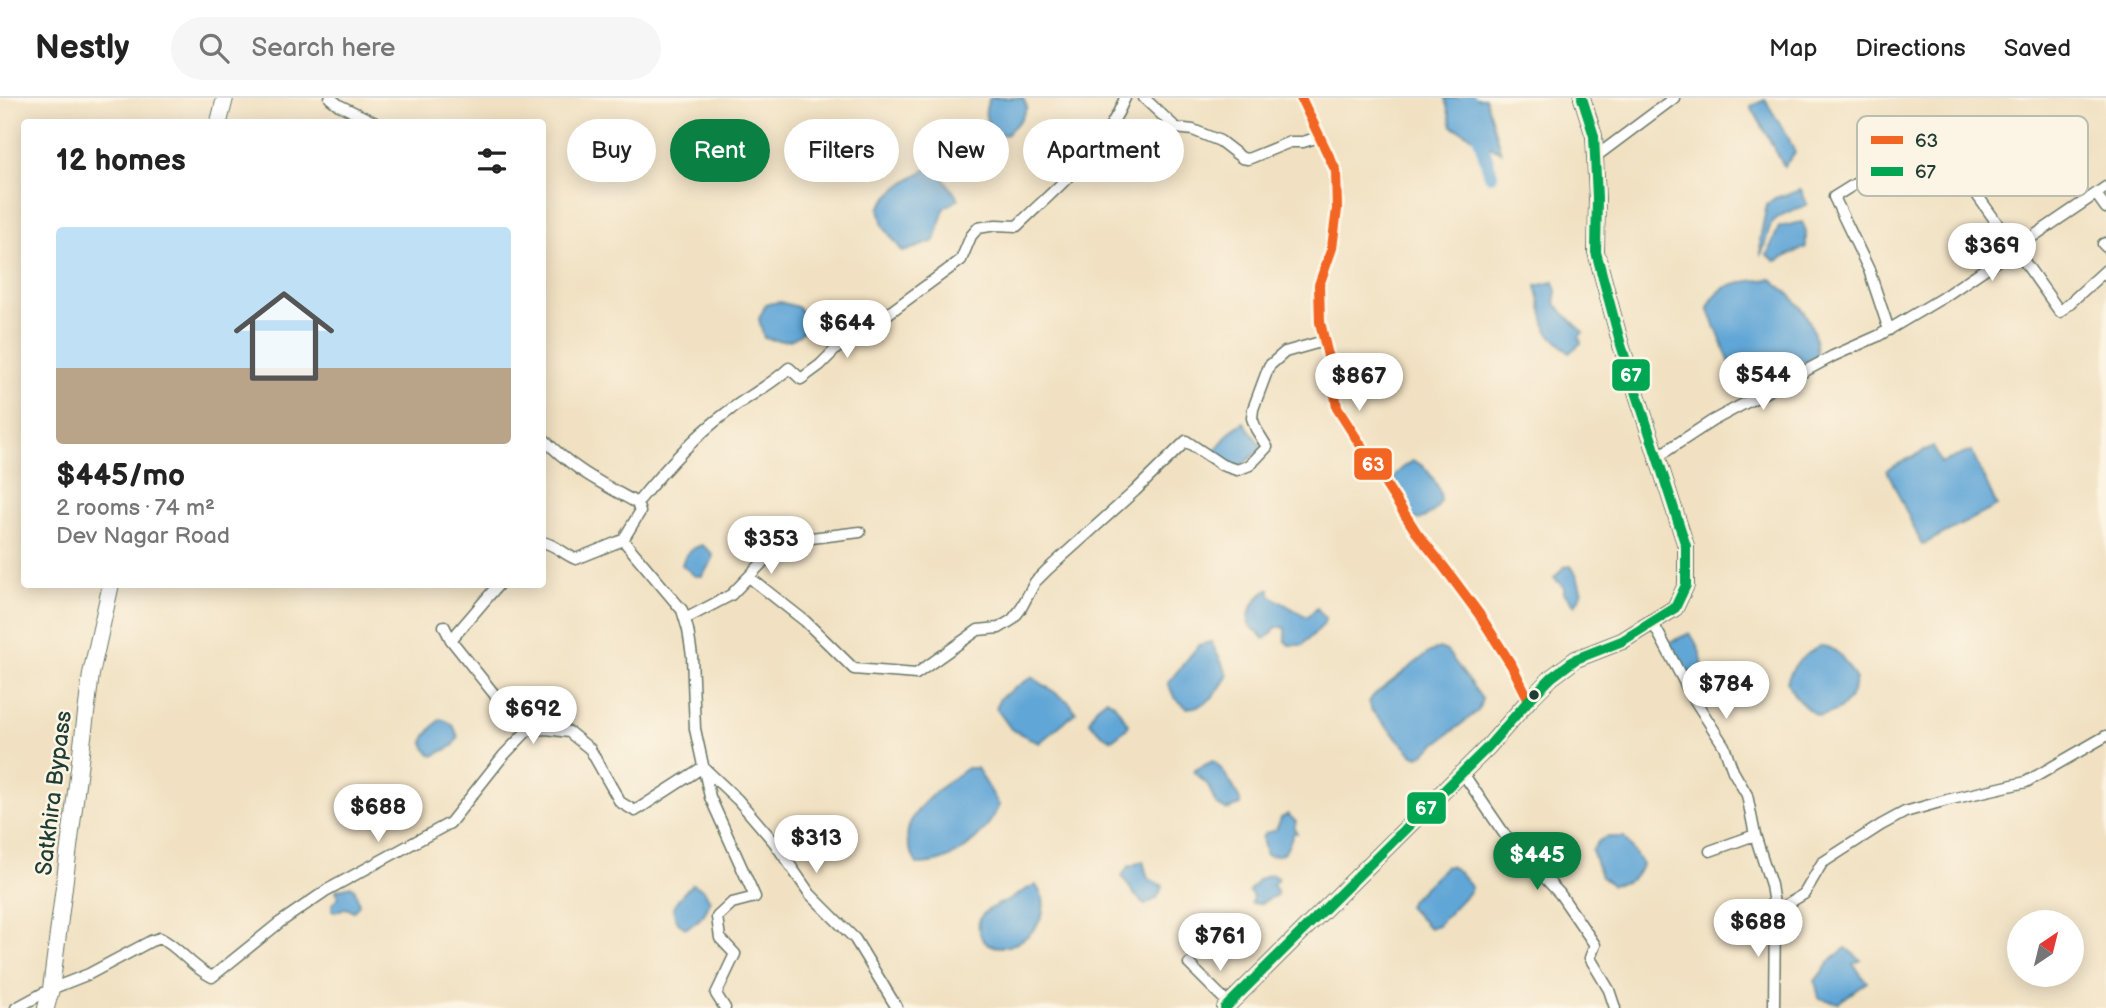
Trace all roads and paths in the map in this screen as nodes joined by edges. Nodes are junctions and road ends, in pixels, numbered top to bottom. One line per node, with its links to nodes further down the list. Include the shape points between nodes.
1 (225, 98): 8 (highway)
2 (330, 98): 9 (street)
3 (1125, 98): 23 (street, via 1100,143 1017,226 978,228 961,260 837,348 811,372 801,379 789,368 723,415 669,464)
4 (1144, 98): 10 (street, via 1176,128 1220,142 1242,158)
5 (1301, 98): 10 (street)
6 (1582, 98): 11 (highway, via 1594,136)
7 (1674, 98): 11 (street)
8 (220, 119)
9 (368, 119)
10 (1319, 137): 20 (street, via 1336,171 1332,247 1319,285)
11 (1595, 157): 22 (highway, via 1597,252)
12 (1857, 183): 19 (street, via 1834,197 1869,270)
13 (2106, 187): 14 (street)
14 (2096, 194): 16 (street); 17 (street)
15 (1979, 196): 17 (street)
16 (2106, 208)
17 (2016, 248): 18 (street, via 2060,312); 19 (street)
18 (2106, 270)
19 (1889, 330): 22 (street, via 1712,421)
20 (1324, 341): 27 (street, via 1284,352 1269,366 1252,418 1267,447 1250,465 1237,470 1222,465 1186,441 1035,582 1012,620 999,628 978,630 916,674 854,670 805,621); 34 (street, via 1338,408 1416,533 1479,614)
21 (546, 441): 23 (street, via 583,472)
22 (1657, 457): 31 (highway, via 1686,546 1687,576 1675,608)
23 (637, 503): 25 (street, via 640,512)
24 (860, 532): 27 (street, via 787,541)
25 (623, 540): 26 (street, via 576,559); 30 (street)
26 (546, 543)
27 (749, 577): 30 (street, via 732,595)
28 (110, 588): 43 (highway, Satkhira Bypass, via 91,674)
29 (496, 588): 33 (street)
30 (685, 619): 37 (street)
31 (1653, 623): 34 (highway, via 1576,659); 39 (street, via 1724,746 1747,795)
32 (444, 626): 33 (street)
33 (452, 640): 35 (street, via 514,719)
34 (1529, 700): 38 (highway)
35 (529, 729): 37 (street, via 569,732 590,749 620,802 635,811); 43 (street, via 450,823 327,890 212,977 160,938)
36 (2106, 736): 41 (street, via 2026,782 1905,812 1822,863 1804,894)
37 (703, 767): 47 (street, via 709,797 755,897 732,903 717,917 720,938 735,954 716,993); 48 (street, via 738,800 810,894 855,939)
38 (1462, 772): 44 (highway); 49 (street, via 1505,835 1560,894 1595,945 1590,958)
39 (1755, 835): 40 (street); 41 (street)
40 (1710, 850)
41 (1775, 911): 50 (street)
42 (1189, 964): 44 (street)
43 (51, 989): 45 (street); 46 (highway, Satkhira Bypass)
44 (1227, 1006)
45 (16, 1008)
46 (46, 1008)
47 (725, 1008)
48 (897, 1008)
49 (1615, 1008)
50 (1774, 1008)

